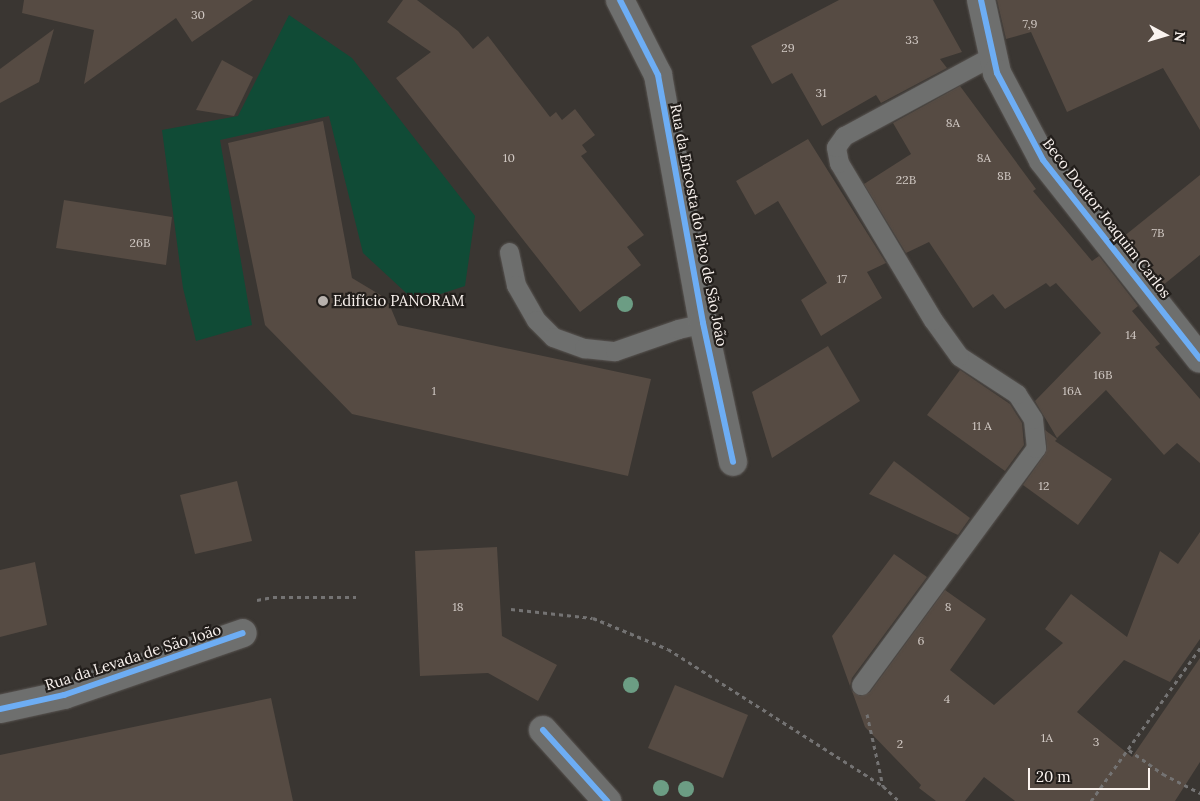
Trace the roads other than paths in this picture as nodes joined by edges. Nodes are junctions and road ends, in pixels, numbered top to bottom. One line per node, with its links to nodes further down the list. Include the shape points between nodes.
1 (620, 0): 5 (street, Rua da Encosta do Pico de São João, via 658,75)
2 (981, 0): 3 (street, Beco Doutor Joaquim Carlos)
3 (992, 56): 6 (street, Beco Doutor Joaquim Carlos, via 997,73 1043,160); 9 (lane, via 844,136 836,147 839,163 932,320 959,356 1017,394 1033,419 1036,448)
4 (509, 252): 5 (lane, via 516,285 536,320 553,338 584,348 615,351)
5 (703, 323): 7 (street, Rua da Encosta do Pico de São João)
6 (1200, 358)
7 (733, 462)
8 (243, 633): 10 (street, Rua da Levada de São João, via 64,695)
9 (861, 685)
10 (0, 709)
11 (543, 730): 12 (street)
12 (606, 801)

